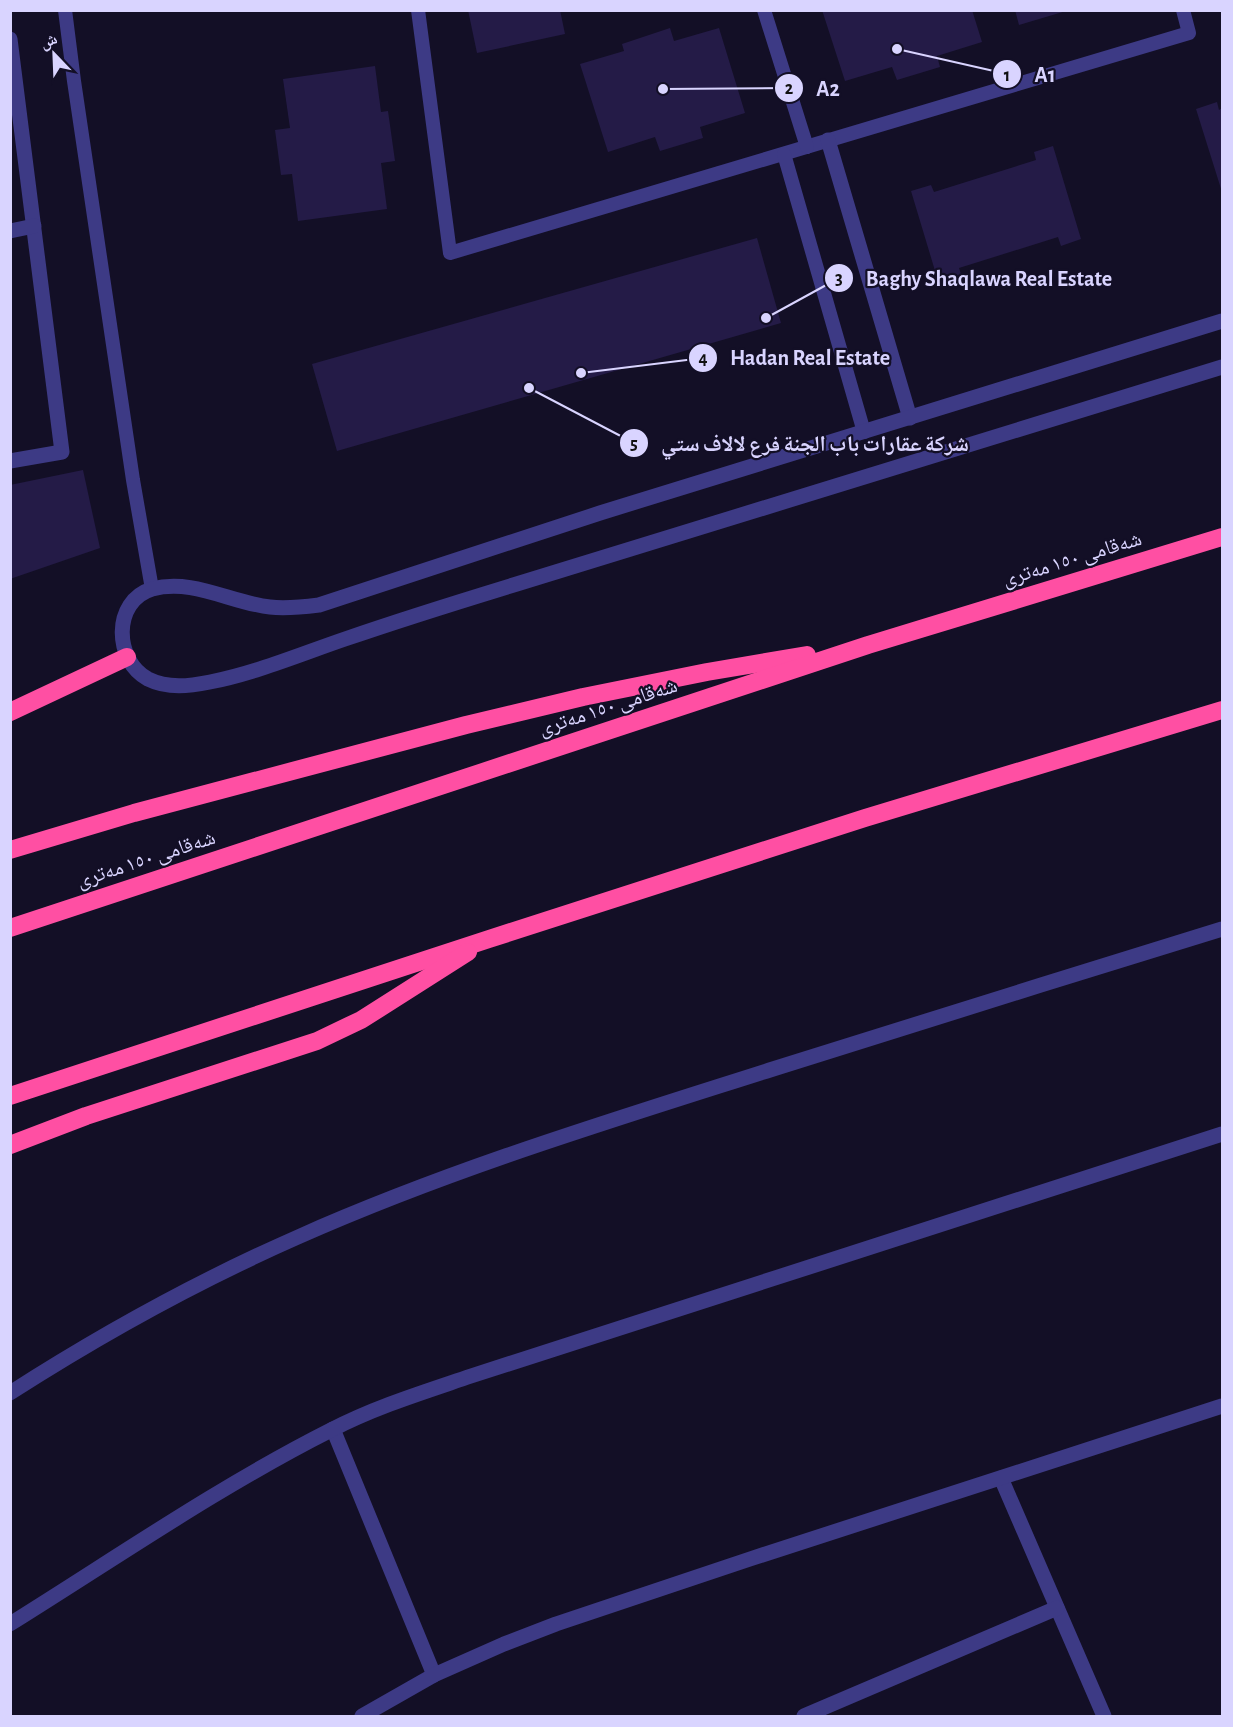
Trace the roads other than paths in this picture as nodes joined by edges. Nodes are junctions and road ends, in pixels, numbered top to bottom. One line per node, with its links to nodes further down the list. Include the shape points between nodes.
1 (65, 10): 17 (lane)
2 (418, 10): 8 (lane, via 450,253)
3 (764, 10): 7 (lane)
4 (1183, 10): 6 (lane, via 1189,33)
5 (10, 39): 9 (street)
6 (828, 140): 7 (lane); 13 (street)
7 (807, 147): 8 (lane)
8 (784, 154): 14 (lane)
9 (34, 226): 10 (street); 15 (street, via 62,452)
10 (10, 231)
11 (1222, 321): 13 (street)
12 (1222, 367): 19 (street, via 412,616 234,676 185,686 166,685 148,679)
13 (910, 418): 14 (street)
14 (864, 432): 17 (street, via 319,605 269,607 180,586)
15 (10, 461)
16 (1222, 537): 18 (highway, شەقامی ١٥٠ مەتری)
17 (152, 590): 19 (street, via 138,596 123,619)
18 (868, 645): 22 (highway, via 583,697 134,813); 23 (highway, شەقامی ١٥٠ مەتری)
19 (127, 657): 21 (highway)
20 (1222, 710): 25 (highway, via 865,818)
21 (10, 712)
22 (10, 850)
23 (10, 928)
24 (1222, 929): 29 (street, via 551,1141 375,1205 219,1274 122,1325)
25 (489, 939): 26 (highway); 28 (highway, via 361,1020 317,1041 86,1116)
26 (10, 1096)
27 (1222, 1134): 31 (street, via 471,1376)
28 (10, 1145)
29 (10, 1393)
30 (1222, 1406): 32 (street)
31 (333, 1429): 34 (street, via 260,1468); 35 (street)
32 (1001, 1478): 33 (street); 35 (street, via 556,1624)
33 (1057, 1608): 37 (street); 38 (street)
34 (10, 1624)
35 (434, 1675): 36 (street)
36 (362, 1716)
37 (804, 1716)
38 (1104, 1716)

